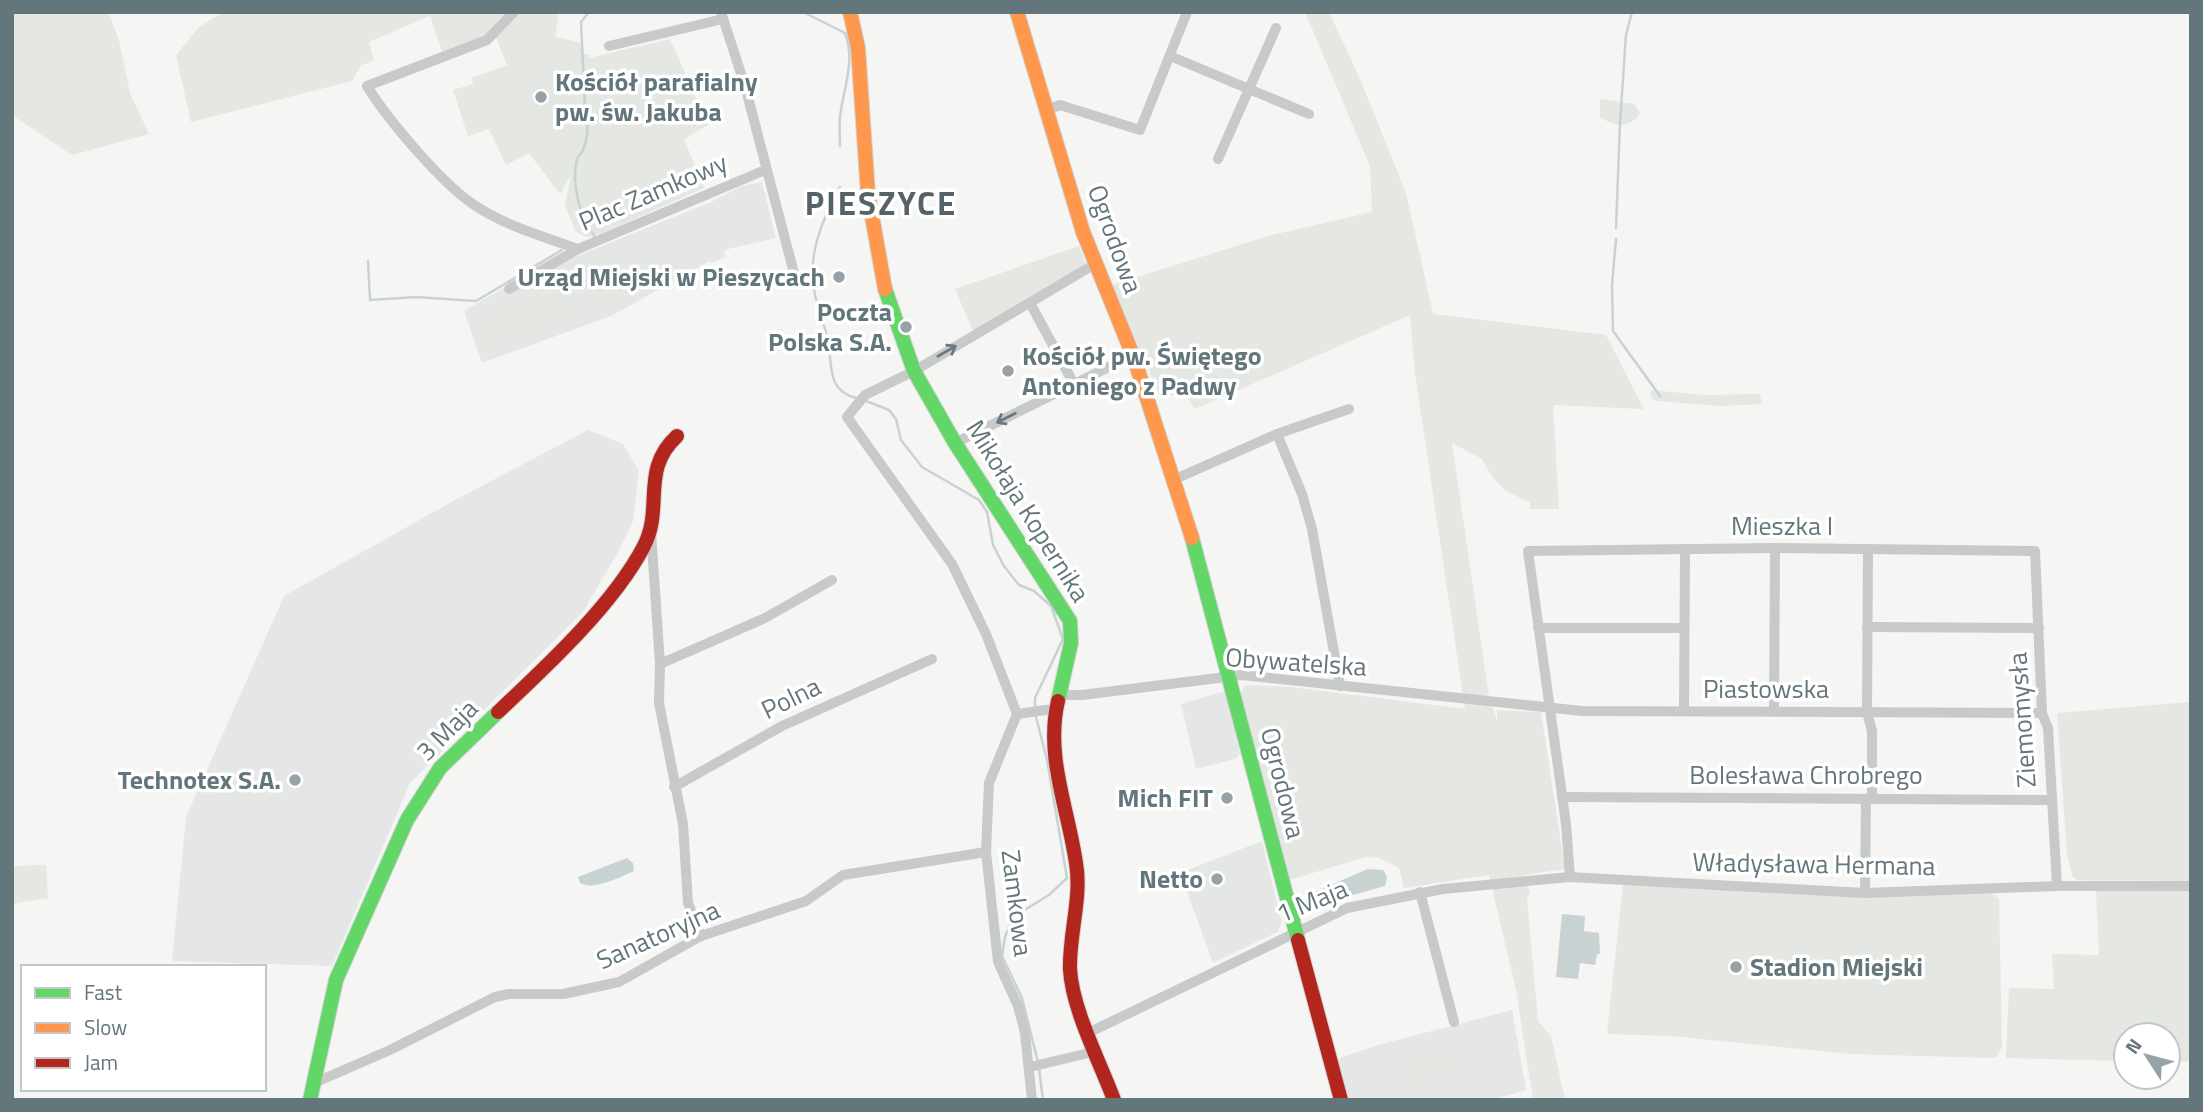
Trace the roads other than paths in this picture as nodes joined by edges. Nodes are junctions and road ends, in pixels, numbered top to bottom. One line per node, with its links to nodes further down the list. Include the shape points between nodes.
1 (514, 12): 14 (street, Plac Zamkowy, via 486,40 367,86 445,180 479,208)
2 (849, 12): 20 (street, Mikołaja Kopernika, via 858,48 868,194 883,285)
3 (1017, 12): 10 (street, Ogrodowa)
4 (1187, 12): 8 (street)
5 (722, 15): 7 (street); 13 (street)
6 (1276, 28): 9 (street)
7 (609, 46)
8 (1170, 56): 9 (street); 10 (street, via 1140,130 1060,104)
9 (1250, 87): 11 (street); 12 (street)
10 (1047, 110): 15 (street, Ogrodowa)
11 (1309, 114)
12 (1218, 159)
13 (765, 170): 14 (street, Plac Zamkowy); 16 (street)
14 (578, 249): 17 (street)
15 (1095, 264): 18 (street); 19 (street, Ogrodowa)
16 (795, 277)
17 (509, 289)
18 (1030, 303): 20 (street, one-way to 18); 21 (street)
19 (1133, 355): 21 (street); 26 (street, Ogrodowa)
20 (914, 370): 25 (street, Mikołaja Kopernika); 49 (street, via 863,400 847,417 952,564)
21 (1074, 384): 25 (street, one-way to 25)
22 (1349, 409): 23 (street)
23 (1277, 434): 26 (street); 40 (street, via 1312,529)
24 (677, 436): 27 (street, 3 Maja, via 657,455)
25 (955, 443): 41 (street, Mikołaja Kopernika, via 1070,621 1071,643)
26 (1173, 480): 39 (street, Ogrodowa)
27 (651, 529): 38 (street); 66 (street, 3 Maja, via 645,545 591,621 431,779 410,814 337,978)
28 (1775, 548): 29 (street, Mieszka I); 30 (street, Mieszka I); 46 (street)
29 (1868, 549): 31 (street, Mieszka I); 33 (street)
30 (1685, 551): 34 (street, Mieszka I, via 1528,551); 35 (street)
31 (2035, 551): 36 (street, Ziemomysła)
32 (832, 580): 38 (street, via 765,618)
33 (1867, 627): 36 (street); 47 (street)
34 (1538, 628): 35 (street); 44 (street)
35 (1684, 628): 45 (street)
36 (2039, 628): 48 (street, Ziemomysła)
37 (933, 659): 50 (street, Polna, via 782,726)
38 (660, 664): 50 (street, via 659,704)
39 (1231, 676): 40 (street, Obywatelska); 41 (street, Obywatelska); 60 (street, Ogrodowa)
40 (1340, 686): 42 (street, Obywatelska)
41 (1058, 695): 43 (street, Mikołaja Kopernika)
42 (1490, 703): 44 (street, Piastowska)
43 (1053, 709): 49 (street); 63 (street, Mikołaja Kopernika, via 1056,768 1077,865 1070,970)
44 (1549, 709): 45 (street, Piastowska); 51 (street)
45 (1684, 711): 46 (street, Piastowska)
46 (1774, 711): 47 (street, Piastowska)
47 (1867, 712): 48 (street, Piastowska); 52 (street, via 1872,731)
48 (2042, 713): 53 (street, Ziemomysła, via 2048,728)
49 (1017, 714): 54 (street, Zamkowa, via 989,783)
50 (674, 787): 61 (street, via 685,840 688,903)
51 (1562, 797): 52 (street, Bolesława Chrobrego); 55 (street)
52 (1869, 799): 53 (street, Bolesława Chrobrego); 59 (street)
53 (2050, 800): 56 (street, Ziemomysła)
54 (986, 852): 61 (street, Sanatoryjna, via 857,870 806,901); 65 (street, Zamkowa, via 998,962 1018,1006)
55 (1570, 877): 58 (street, 1 Maja); 59 (street, Władysława Hermana)
56 (2057, 886): 57 (street, Władysława Hermana); 59 (street, Władysława Hermana)
57 (2191, 886)
58 (1420, 892): 60 (street, 1 Maja, via 1347,908); 62 (street)
59 (1865, 893)
60 (1294, 932): 63 (street, 1 Maja); 70 (street, Ogrodowa)
61 (701, 936): 66 (street, Sanatoryjna, via 619,982 563,995 495,997)
62 (1454, 1022)
63 (1090, 1032): 64 (street, Mikołaja Kopernika)
64 (1097, 1051): 65 (street); 69 (street, Mikołaja Kopernika)
65 (1035, 1065): 68 (street, Zamkowa)
66 (314, 1083): 67 (street, 3 Maja)
67 (310, 1100)
68 (1032, 1100)
69 (1114, 1100)
70 (1341, 1100)

